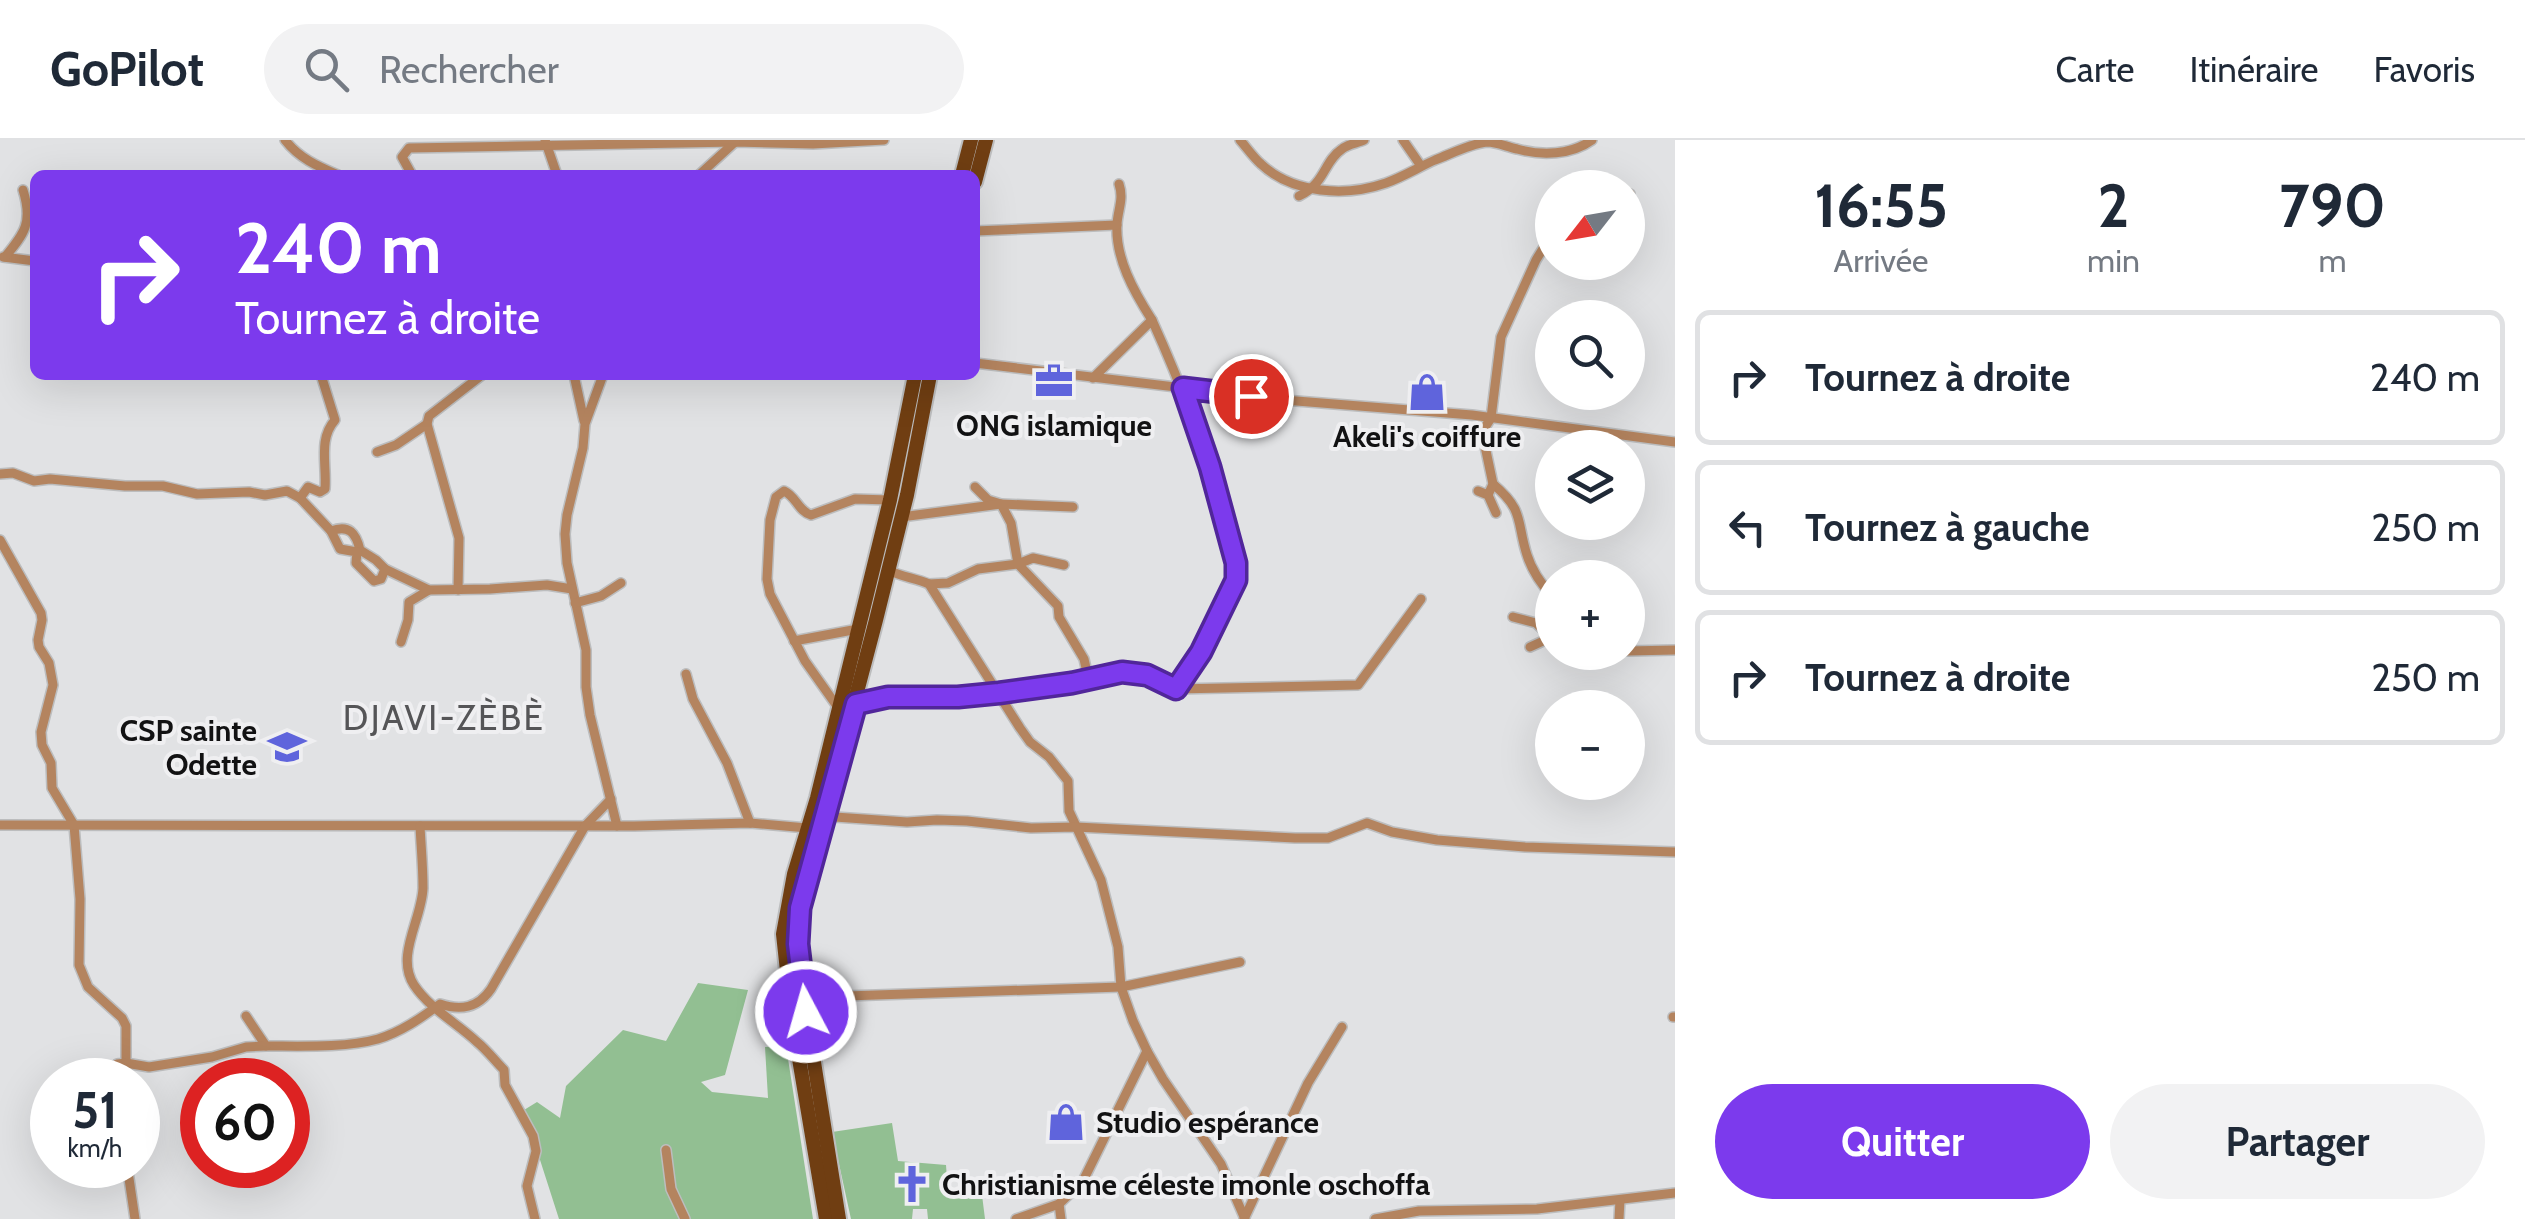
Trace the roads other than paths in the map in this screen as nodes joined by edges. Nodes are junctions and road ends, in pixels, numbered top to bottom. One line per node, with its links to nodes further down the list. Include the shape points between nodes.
1 (284, 140): 13 (street)
2 (884, 140): 10 (street)
3 (971, 140): 17 (main road)
4 (986, 140): 18 (main road)
5 (1240, 140): 20 (street, via 1262,166)
6 (1364, 140): 20 (street, via 1333,157)
7 (1403, 140): 12 (street)
8 (1592, 140): 12 (street, via 1552,153 1487,142)
9 (735, 142): 10 (street); 11 (street); 16 (street)
10 (812, 142)
11 (547, 143): 14 (street, via 410,148 402,157); 15 (street)
12 (1421, 166): 20 (street, via 1360,190)
13 (326, 170)
14 (409, 170)
15 (556, 170)
16 (704, 170)
17 (963, 170)
18 (978, 170)
19 (1119, 184): 23 (street)
20 (1312, 189): 22 (street)
21 (23, 190): 25 (street, via 29,217)
22 (1299, 196)
23 (1117, 225): 24 (street); 28 (street, via 1126,272)
24 (980, 231)
25 (2, 258): 26 (street)
26 (30, 261)
27 (1535, 264): 38 (street, via 1501,337)
28 (1152, 320): 30 (street); 37 (street)
29 (980, 365): 30 (street)
30 (1093, 378): 37 (street)
31 (323, 380): 46 (street, via 335,420 324,437 325,488 308,487)
32 (476, 380): 39 (street)
33 (575, 380): 40 (street)
34 (601, 380): 40 (street)
35 (914, 380): 47 (main road)
36 (929, 380): 51 (main road)
37 (1183, 388): 38 (street); 78 (street, via 1210,467 1236,580)
38 (1490, 418): 41 (street); 44 (street, via 1482,432)
39 (427, 424): 42 (street); 64 (street, via 459,538)
40 (585, 424): 62 (street, via 567,516)
41 (1675, 442)
42 (377, 452)
43 (0, 474): 46 (street)
44 (1493, 484): 50 (street, via 1483,493); 59 (street, via 1514,506)
45 (975, 487): 48 (street)
46 (300, 498): 52 (street)
47 (890, 500): 69 (main road); 70 (street, via 855,499 811,515 784,491 776,498 767,579)
48 (1001, 504): 49 (street); 51 (street); 55 (street)
49 (1073, 507)
50 (1496, 514)
51 (902, 517): 58 (main road)
52 (331, 532): 54 (street, via 340,549); 54 (street, via 350,530)
53 (0, 540): 85 (street, via 41,613 39,647 53,685 42,745 52,788)
54 (358, 551): 57 (street); 57 (street, via 356,563 374,581)
55 (1018, 564): 56 (street, via 1033,558); 61 (street); 77 (street, via 1058,606 1084,658)
56 (1064, 565)
57 (386, 569): 63 (street)
58 (888, 570): 61 (street); 80 (main road)
59 (1535, 574)
60 (620, 583): 66 (street)
61 (929, 584): 79 (street)
62 (572, 589): 64 (street); 66 (street)
63 (428, 590): 64 (street); 71 (street, via 408,602)
64 (458, 590)
65 (1421, 598): 78 (street, via 1358,685)
66 (576, 603): 82 (street, via 590,716)
67 (1513, 617): 68 (street)
68 (1535, 623)
69 (858, 629): 70 (street); 81 (main road)
70 (794, 641): 81 (street)
71 (401, 642)
72 (1535, 645): 73 (street)
73 (1530, 647)
74 (1675, 650): 75 (street)
75 (1645, 651)
76 (686, 674): 84 (street)
77 (1083, 680): 78 (street, via 1134,673); 79 (street)
78 (1176, 689)
79 (999, 693): 80 (street); 90 (street, via 1030,742 1066,776)
80 (856, 704): 83 (main road)
81 (839, 708): 91 (main road)
82 (611, 799): 88 (street); 89 (street)
83 (823, 820): 90 (street); 113 (main road, via 800,908 798,944)
84 (750, 823): 89 (street); 91 (street)
85 (74, 824): 86 (street); 87 (street); 101 (street, via 78,965 88,987 122,1018)
86 (0, 825)
87 (420, 826): 88 (street); 96 (street, via 422,904 407,971)
88 (584, 826): 89 (street); 96 (street, via 485,998 462,1008)
89 (617, 826)
90 (1076, 827): 92 (street, via 1328,838 1367,822 1437,840); 94 (street, via 1101,880)
91 (808, 828): 112 (main road, via 783,934)
92 (1675, 852)
93 (1240, 962): 94 (street)
94 (1122, 987): 95 (street); 100 (street)
95 (822, 1000)
96 (435, 1008): 99 (street, via 379,1038); 110 (street, via 504,1070 505,1085 533,1136 527,1186)
97 (246, 1016): 99 (street)
98 (1342, 1027): 116 (street)
99 (266, 1046): 102 (street)
100 (1147, 1051): 107 (street, via 1083,1181); 116 (street, via 1221,1164)
101 (126, 1058)
102 (160, 1065)
103 (666, 1150): 111 (street, via 670,1189)
104 (130, 1188): 109 (street)
105 (1675, 1193): 106 (street)
106 (1620, 1200): 108 (street); 118 (street)
107 (1059, 1204): 114 (street); 115 (street)
108 (1419, 1215): 117 (street)
109 (135, 1219)
110 (536, 1219)
111 (685, 1219)
112 (826, 1219)
113 (839, 1219)
114 (1016, 1219)
115 (1061, 1219)
116 (1244, 1219)
117 (1375, 1219)
118 (1618, 1219)

